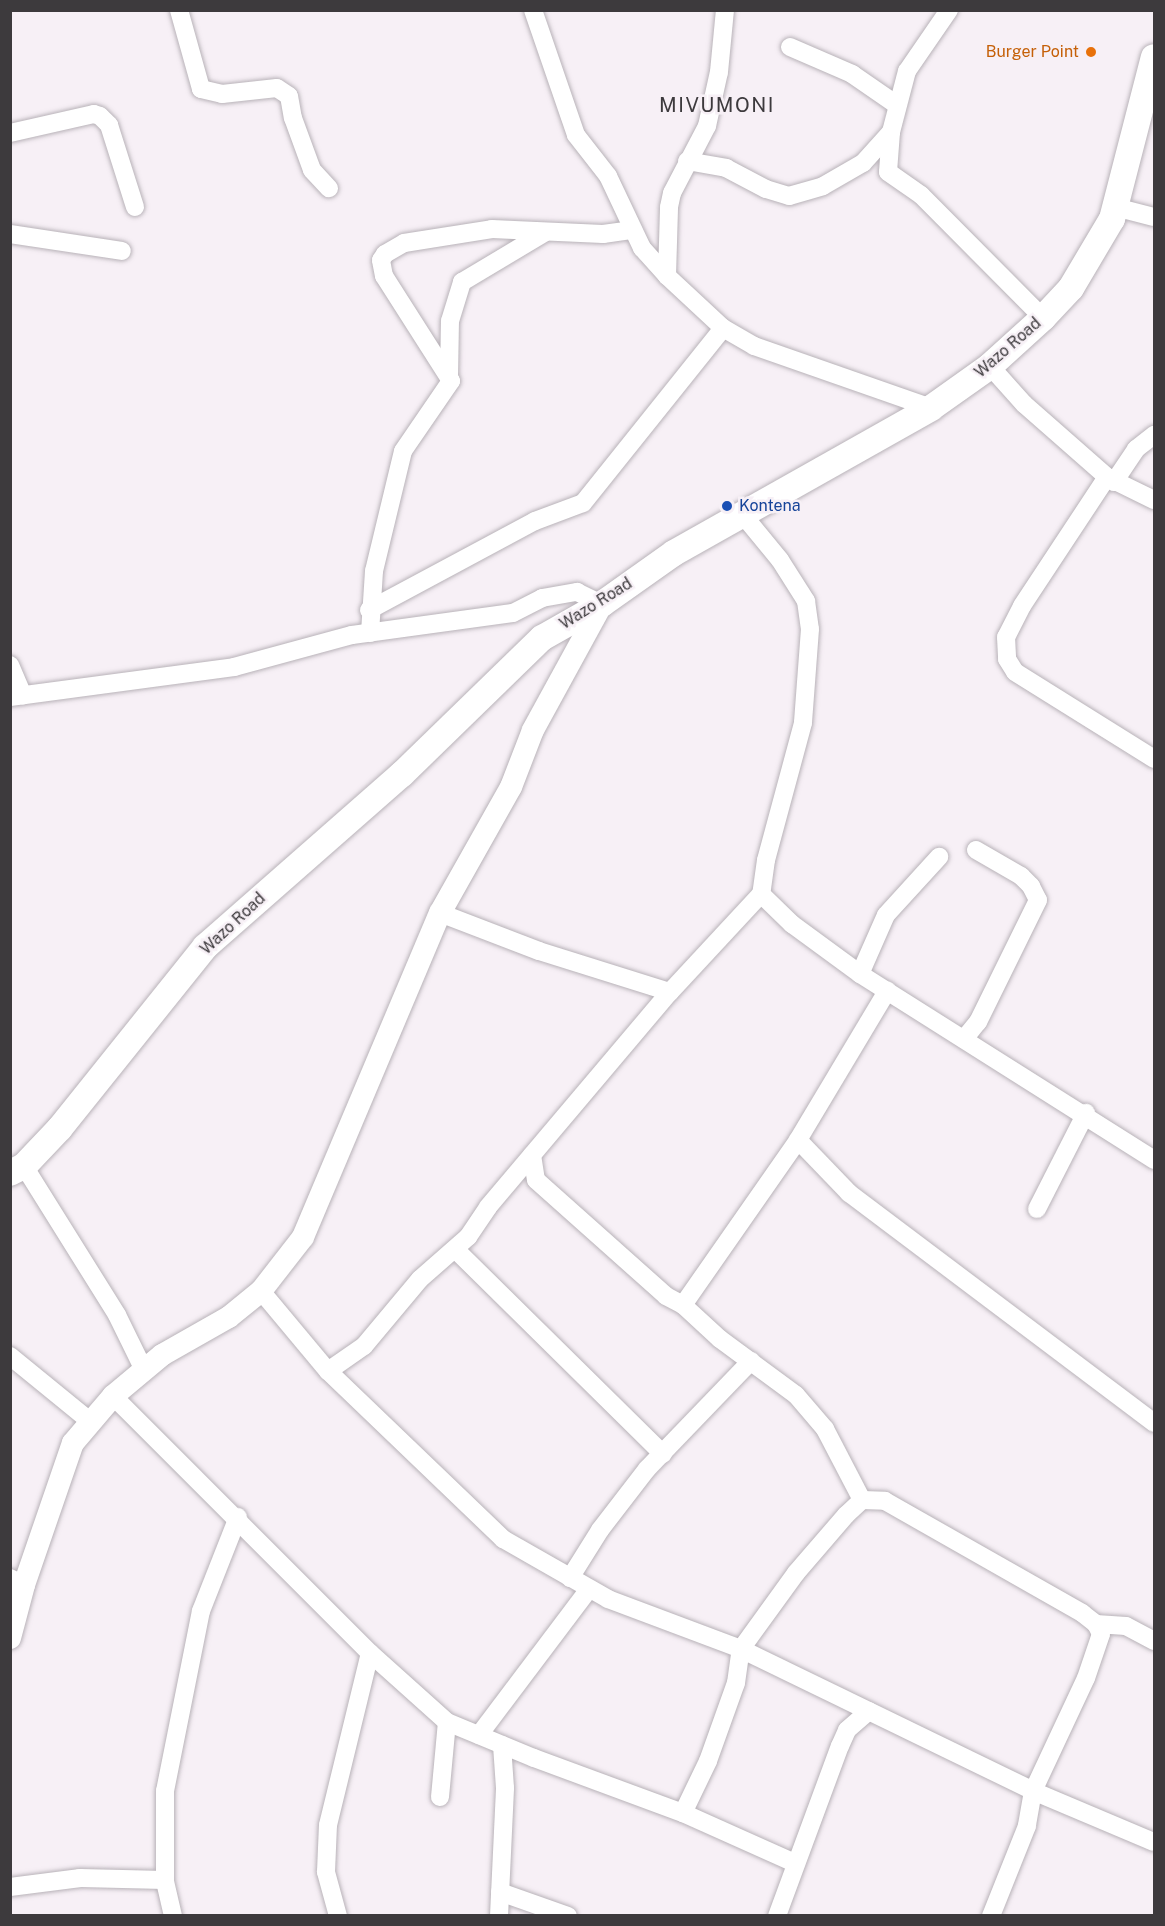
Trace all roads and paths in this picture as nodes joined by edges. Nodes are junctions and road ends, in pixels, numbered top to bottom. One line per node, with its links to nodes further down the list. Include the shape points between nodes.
1 (179, 10): 11 (street, via 201,88 222,94 277,88 290,96 293,118 312,170)
2 (533, 10): 15 (street, via 576,135 608,176)
3 (725, 10): 10 (street, via 713,102 707,126)
4 (949, 10): 7 (street, via 907,71)
5 (790, 47): 7 (street, via 852,74)
6 (1155, 57): 13 (main road, Wazo Road)
7 (897, 105): 8 (street)
8 (891, 132): 10 (street, via 863,163 823,186 789,196 726,168); 20 (street, via 888,172 921,195)
9 (10, 133): 12 (street, via 94,114 100,116 109,125)
10 (687, 162): 19 (street, via 669,207)
11 (329, 188)
12 (135, 207)
13 (1115, 207): 14 (street); 20 (main road, Wazo Road, via 1071,288)
14 (1155, 217)
15 (631, 230): 16 (street, via 603,234); 19 (street)
16 (544, 233): 23 (street, via 462,282 450,321); 23 (street, via 506,228 455,233 404,243 381,260 384,276)
17 (10, 234): 18 (street)
18 (122, 251)
19 (668, 276): 21 (street)
20 (1042, 318): 22 (main road, Wazo Road)
21 (723, 328): 24 (street, via 787,360); 30 (street, via 583,503 535,521)
22 (990, 366): 24 (main road, Wazo Road); 26 (street, via 1024,404)
23 (449, 377): 30 (street, via 449,388 403,451 381,532)
24 (931, 408): 28 (main road, Wazo Road)
25 (1155, 435): 26 (street, via 1136,449)
26 (1111, 479): 27 (street); 34 (street, via 1022,606 1006,637 1007,659 1015,672)
27 (1155, 500)
28 (743, 515): 29 (main road, Wazo Road, via 674,553); 37 (street, via 780,560 806,601 810,629 803,723)
29 (602, 604): 31 (street, via 577,592 542,598 513,613); 38 (street, via 533,730 511,787); 47 (main road, Wazo Road, via 542,638 402,774 205,947 60,1128)
30 (369, 610): 31 (street)
31 (370, 633): 33 (street, via 234,667)
32 (10, 665): 33 (street)
33 (17, 696)
34 (1155, 759)
35 (976, 850): 42 (street, via 1021,876 1038,900 978,1022)
36 (939, 857): 39 (street, via 886,915)
37 (761, 894): 39 (street, via 792,924); 41 (street)
38 (440, 913): 41 (street, via 570,962); 50 (street, via 303,1237)
39 (860, 974): 40 (street)
40 (886, 991): 42 (street); 44 (street)
41 (670, 992): 45 (street)
42 (964, 1039): 43 (street)
43 (1086, 1113): 46 (street); 48 (street)
44 (798, 1140): 51 (street); 58 (street, via 849,1193)
45 (532, 1155): 49 (street); 51 (street, via 536,1180 666,1296)
46 (1155, 1160)
47 (17, 1169): 54 (street, via 117,1315)
48 (1037, 1209)
49 (455, 1249): 55 (street, via 420,1279 364,1346); 59 (street)
50 (261, 1291): 54 (street, via 229,1317 162,1355); 55 (street)
51 (683, 1305): 53 (street, via 720,1340)
52 (10, 1356): 57 (street)
53 (751, 1361): 59 (street); 60 (street, via 796,1395 820,1422)
54 (144, 1370): 56 (street)
55 (328, 1371): 62 (street, via 503,1539)
56 (113, 1396): 57 (street); 61 (street)
57 (91, 1422): 63 (street, via 73,1443)
58 (1155, 1423)
59 (663, 1454): 62 (street, via 600,1530)
60 (862, 1500): 65 (street, via 885,1501); 68 (street, via 796,1573)
61 (238, 1517): 69 (street); 79 (street, via 201,1611 182,1698 165,1791)
62 (570, 1578): 64 (street)
63 (17, 1582): 66 (street)
64 (589, 1589): 68 (street); 72 (street)
65 (1096, 1624): 67 (street, via 1126,1626); 74 (street, via 1101,1634 1096,1650)
66 (10, 1638)
67 (1155, 1641)
68 (741, 1649): 70 (street); 76 (street, via 736,1683 708,1761)
69 (370, 1653): 71 (street); 83 (street, via 328,1825 326,1872)
70 (869, 1711): 74 (street); 78 (street, via 847,1730)
71 (447, 1722): 72 (street); 75 (street)
72 (479, 1735): 73 (street)
73 (502, 1745): 76 (street); 81 (street, via 505,1788)
74 (1034, 1791): 77 (street); 87 (street, via 1028,1826)
75 (440, 1797)
76 (683, 1813): 78 (street)
77 (1155, 1842)
78 (795, 1863): 86 (street)
79 (165, 1880): 80 (street, via 80,1878); 82 (street)
80 (10, 1887)
81 (500, 1892): 84 (street); 85 (street)
82 (173, 1916)
83 (338, 1916)
84 (499, 1916)
85 (568, 1916)
86 (777, 1916)
87 (991, 1916)

